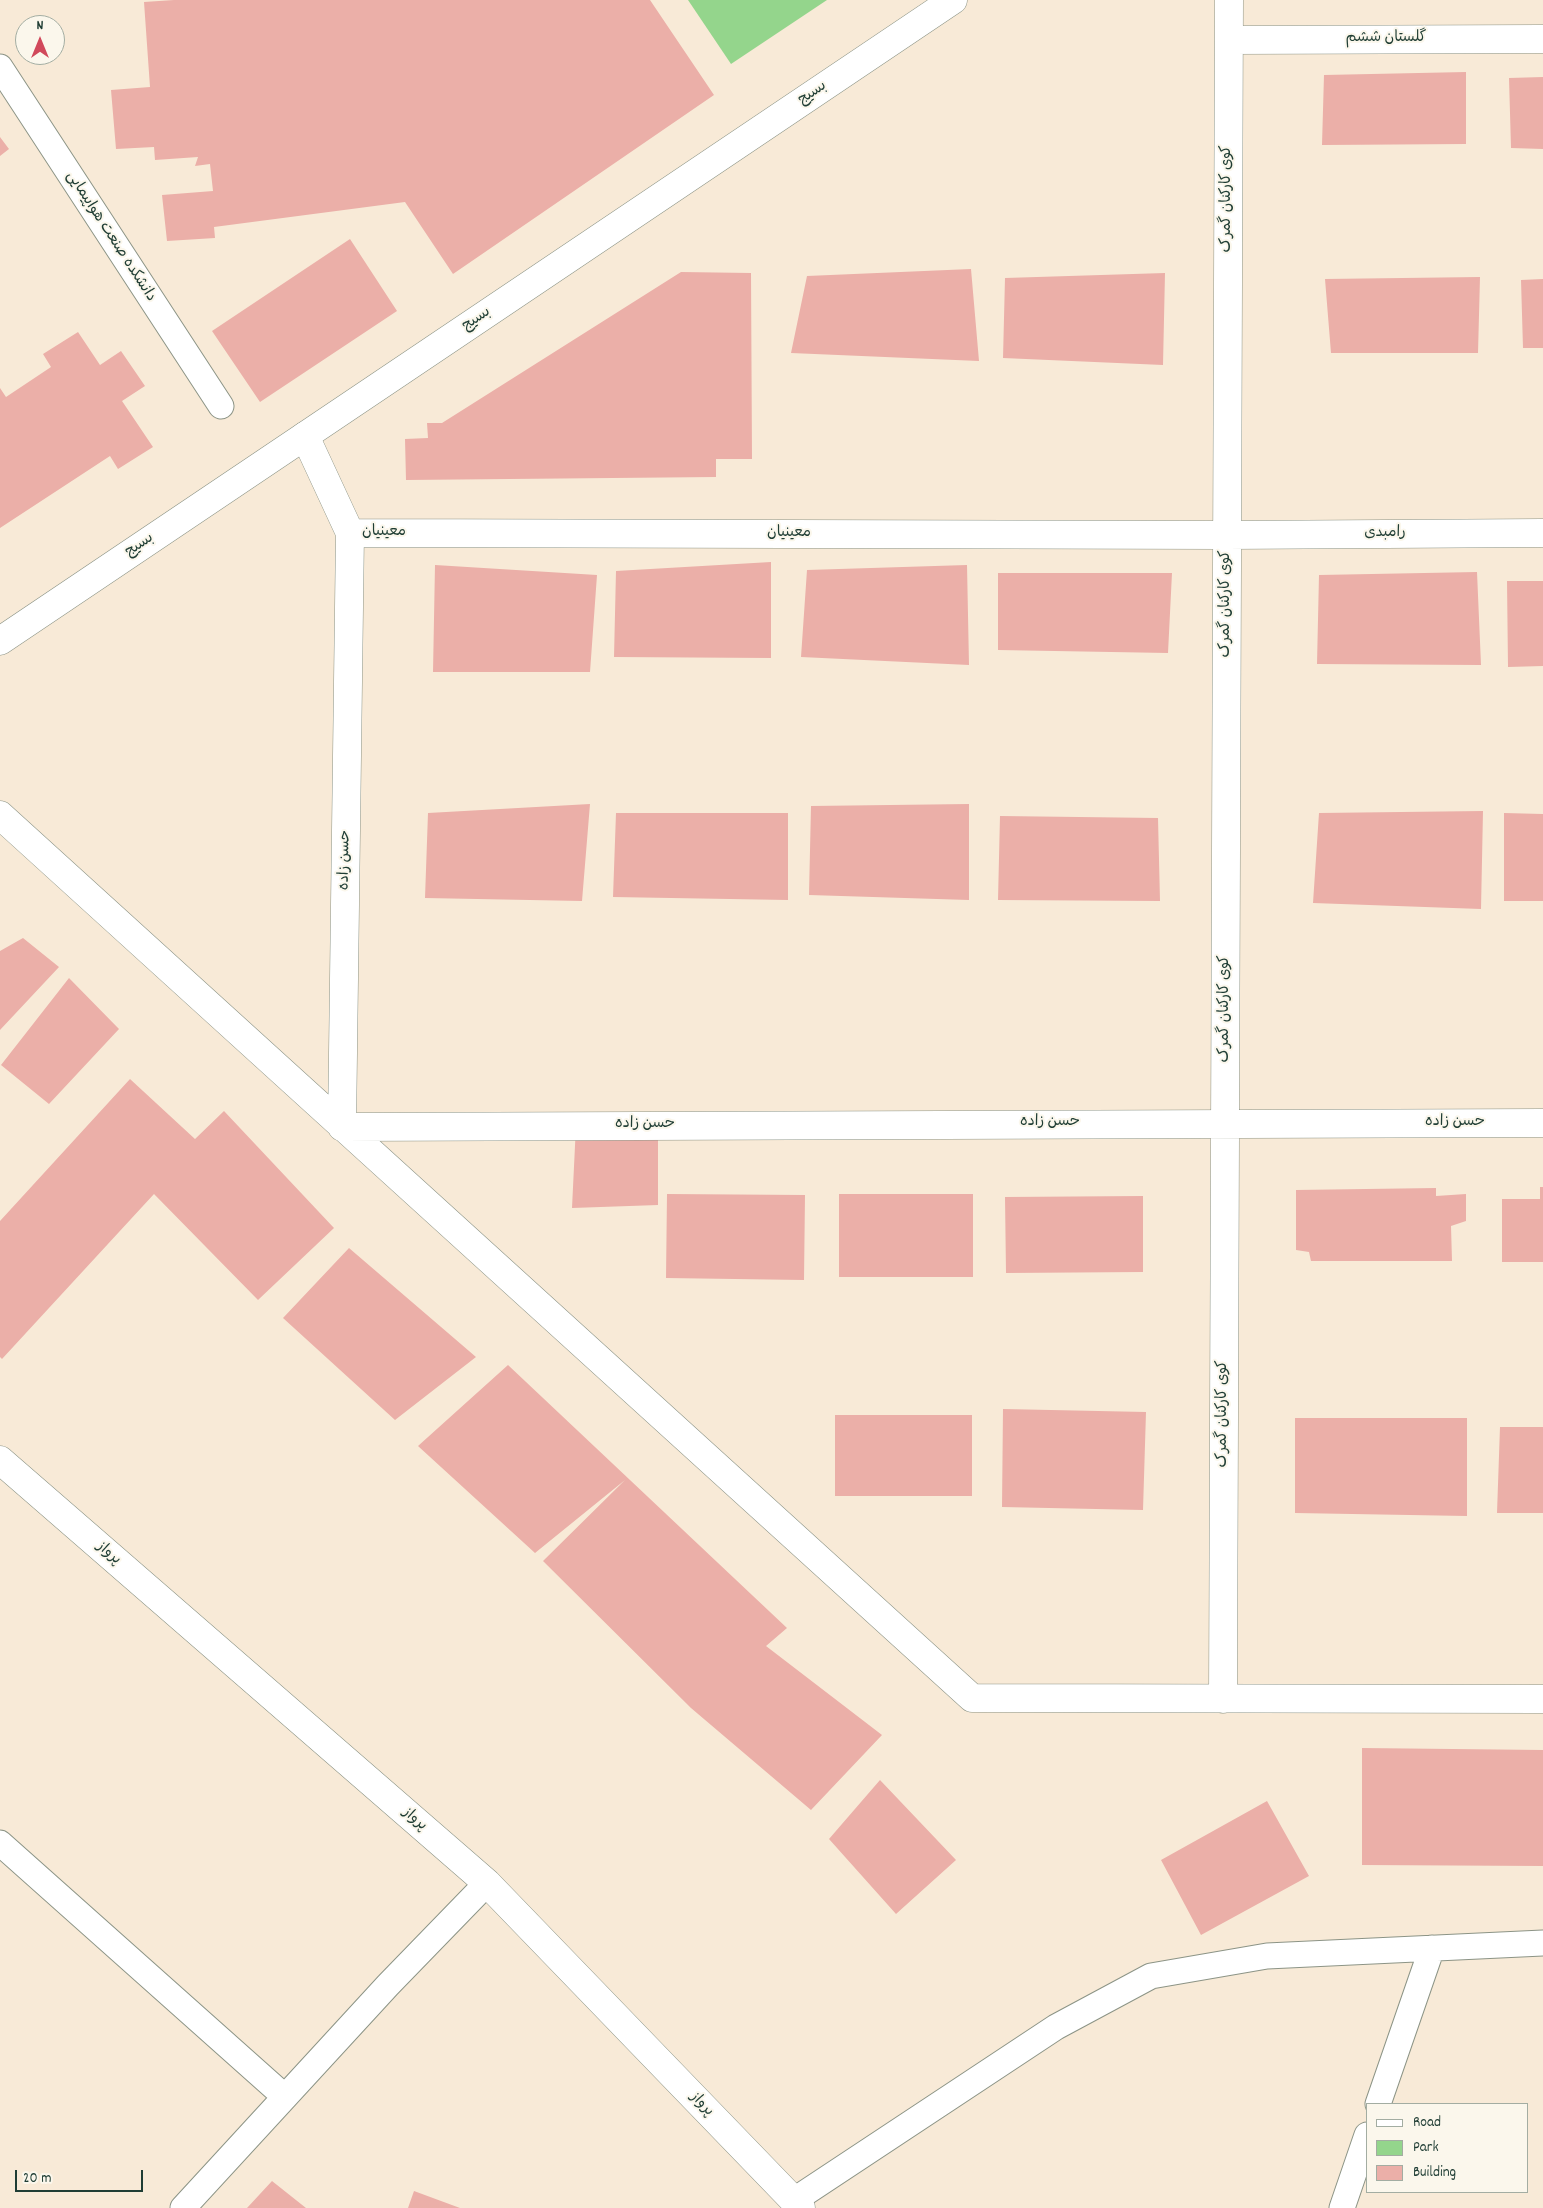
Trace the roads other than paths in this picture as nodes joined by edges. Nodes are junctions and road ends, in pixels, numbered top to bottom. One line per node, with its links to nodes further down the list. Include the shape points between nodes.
1 (953, 0): 7 (street, بسیج)
2 (1229, 0): 4 (street, کوی کارکنان گمرک)
3 (1543, 39): 4 (street, گلستان ششم)
4 (1228, 40): 10 (street, کوی کارکنان گمرک)
5 (0, 68): 6 (lane, دانشکده صنعت هواپیمایی)
6 (221, 406)
7 (305, 436): 8 (street); 11 (street, بسیج)
8 (350, 533): 10 (street, معینیان); 15 (street, حسن زاده)
9 (1543, 533): 10 (street, رامبدی)
10 (1227, 536): 13 (street, کوی کارکنان گمرک)
11 (0, 641)
12 (0, 815): 15 (street)
13 (1225, 1122): 14 (street, حسن زاده); 15 (street, حسن زاده); 17 (street, کوی کارکنان گمرک)
14 (1543, 1123)
15 (342, 1127): 17 (street, via 972,1698)
16 (0, 1460): 20 (street, پرواز)
17 (1223, 1699): 18 (street)
18 (1543, 1699)
19 (0, 1843): 23 (lane)
20 (487, 1883): 23 (lane); 26 (street, پرواز)
21 (1543, 1943): 22 (lane)
22 (1432, 1948): 24 (lane); 26 (lane, via 1267,1956 1151,1976 1056,2027)
23 (284, 2097): 27 (lane)
24 (1378, 2103)
25 (1366, 2139): 28 (lane)
26 (797, 2204)
27 (183, 2208)
28 (1342, 2208)

